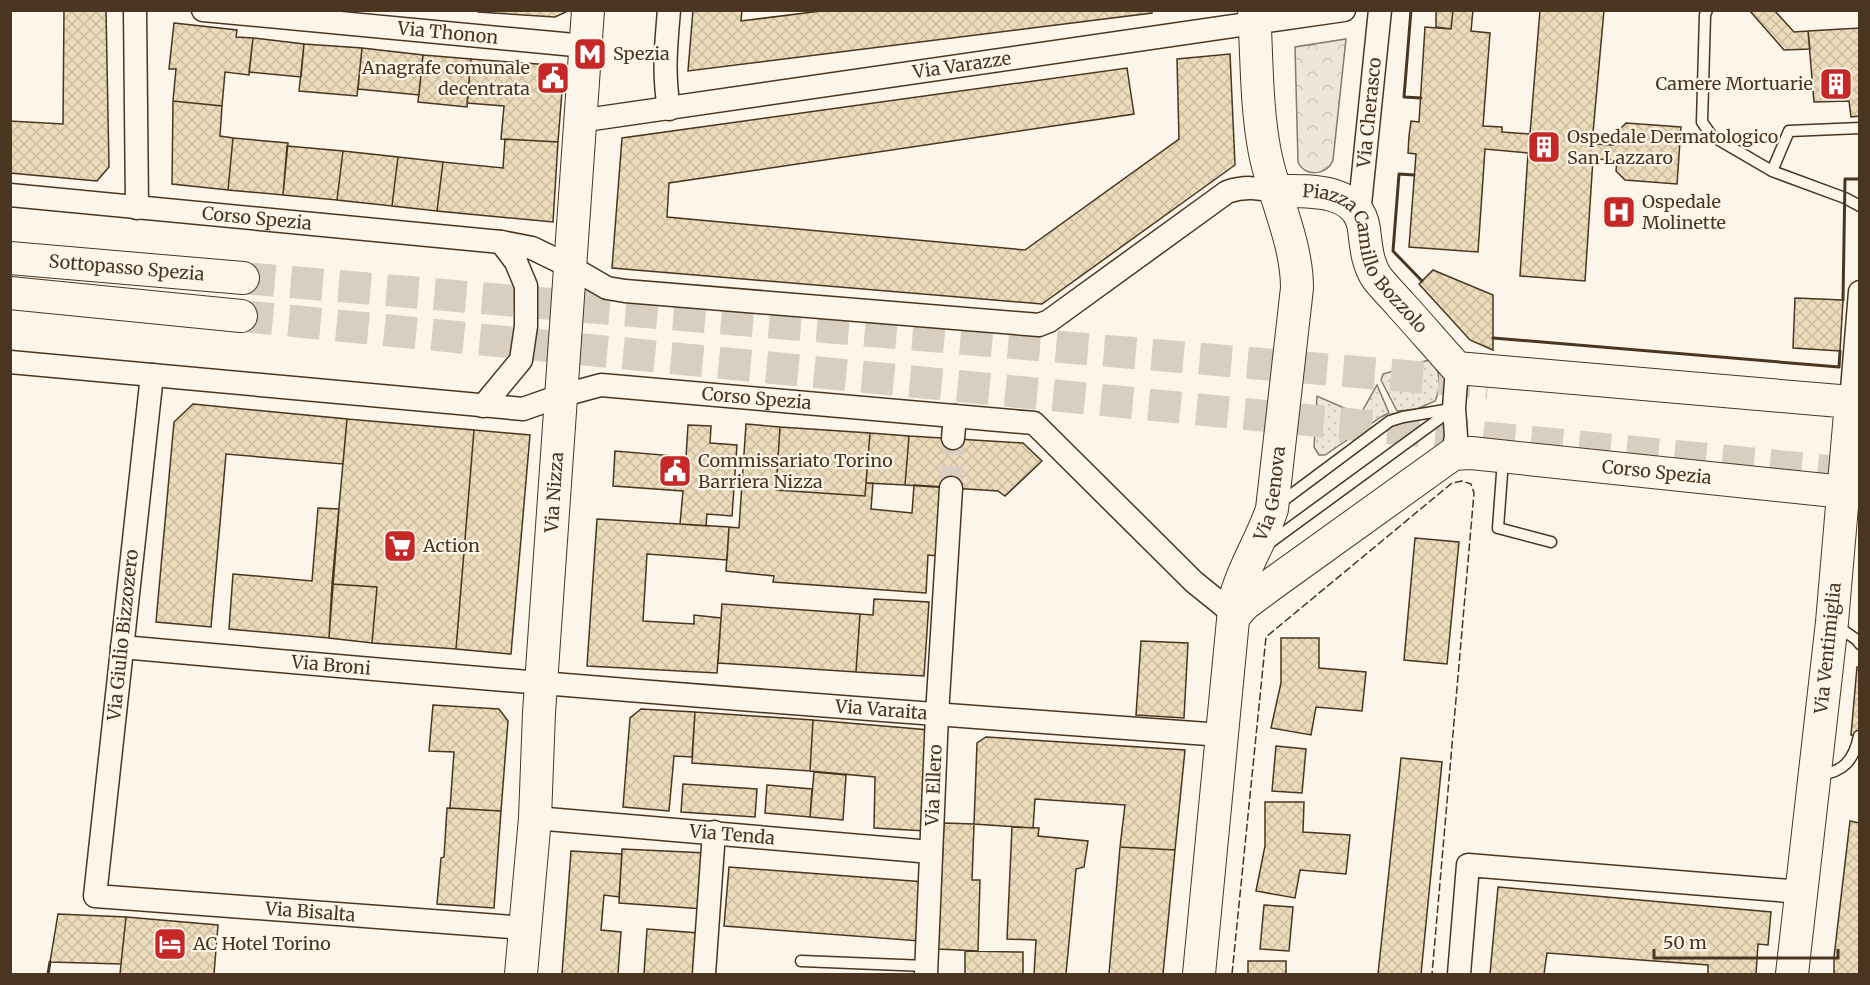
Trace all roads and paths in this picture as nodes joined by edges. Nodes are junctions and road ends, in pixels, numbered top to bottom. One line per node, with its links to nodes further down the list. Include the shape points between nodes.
1 (135, 10): 17 (street)
2 (203, 10): 9 (street, Via Thonon)
3 (588, 10): 9 (street, Via Nizza)
4 (669, 10): 10 (street, via 664,71)
5 (1344, 10): 8 (street, Via Varazze)
6 (1380, 10): 18 (street, Via Cherasco)
7 (1707, 10): 13 (lane, via 1702,122 1712,136)
8 (1255, 17): 10 (street, Via Varazze); 14 (street, Via Genova, via 1261,121)
9 (585, 46): 11 (street, Via Nizza)
10 (669, 109): 11 (street, Via Varazze)
11 (579, 121): 21 (street, Via Nizza)
12 (1860, 128): 13 (lane, via 1789,131)
13 (1772, 171): 16 (lane)
14 (1275, 191): 18 (street, Piazza Camillo Bozzolo, via 1333,195); 26 (street, Piazza Camillo Bozzolo, via 1240,187 1227,192); 39 (street, Via Genova, via 1296,264 1297,288)
15 (10, 195): 17 (street, Corso Spezia)
16 (1860, 206)
17 (137, 208): 19 (street, Corso Spezia)
18 (1359, 214): 28 (street, Piazza Camillo Bozzolo, via 1376,277)
19 (501, 242): 21 (street, Corso Spezia, via 532,248); 32 (street, via 516,262 526,286 526,326 521,360)
20 (10, 258): 22 (street, Sottopasso Spezia)
21 (570, 266): 26 (street, Corso Spezia, via 607,288 625,291); 30 (street, Via Nizza)
22 (243, 278)
23 (1860, 292): 31 (street)
24 (10, 293): 25 (street, Sottopasso Spezia)
25 (240, 316)
26 (1039, 325)
27 (10, 362): 29 (street, Corso Spezia)
28 (1457, 368): 31 (street); 33 (street)
29 (152, 375): 32 (street, Corso Spezia); 45 (street, Via Giulio Bizzozero)
30 (561, 396): 32 (street, Corso Spezia, via 523,409); 42 (street, Corso Spezia, via 601,385 954,427 1034,423 1194,582); 46 (street, Via Nizza)
31 (1855, 403): 34 (street, Via Ventimiglia)
32 (483, 406)
33 (1454, 408): 35 (street); 39 (lane, via 1390,422); 41 (lane)
34 (1854, 444): 38 (street, Via Ventimiglia)
35 (1452, 454): 36 (street, Corso Spezia); 42 (street)
36 (1503, 457): 38 (street, Corso Spezia); 40 (lane, via 1498,528)
37 (951, 488): 47 (street, Via Ellero)
38 (1852, 493): 43 (street, Via Ventimiglia)
39 (1272, 509): 41 (street, Via Genova)
40 (1551, 542)
41 (1252, 555): 42 (street, Via Genova, via 1239,583)
42 (1235, 615): 48 (street, Via Genova)
43 (1832, 622): 44 (lane); 50 (street, Via Ventimiglia)
44 (1860, 644)
45 (122, 647): 46 (street, Via Broni); 55 (street, Via Giulio Bizzozero)
46 (542, 684): 47 (street, Via Varaita); 51 (street, Via Nizza)
47 (938, 715): 48 (street, Via Varaita); 53 (street, Via Ellero)
48 (1222, 735): 61 (street, Via Genova)
49 (1859, 736): 50 (lane, via 1855,752 1846,763 1831,774)
50 (1814, 775): 54 (street, Via Ventimiglia)
51 (534, 818): 52 (street, Via Tenda); 56 (street, Via Nizza)
52 (714, 832): 53 (street, Via Tenda); 60 (street)
53 (931, 852): 58 (street, Via Ellero)
54 (1801, 892): 62 (street, via 1468,865); 63 (street, Via Ventimiglia)
55 (95, 896): 56 (street, Via Bisalta)
56 (525, 927): 59 (street, Via Nizza)
57 (801, 961): 58 (lane)
58 (926, 970)
59 (521, 975)
60 (704, 975)
61 (1199, 975)
62 (1459, 975)
63 (1792, 975)

